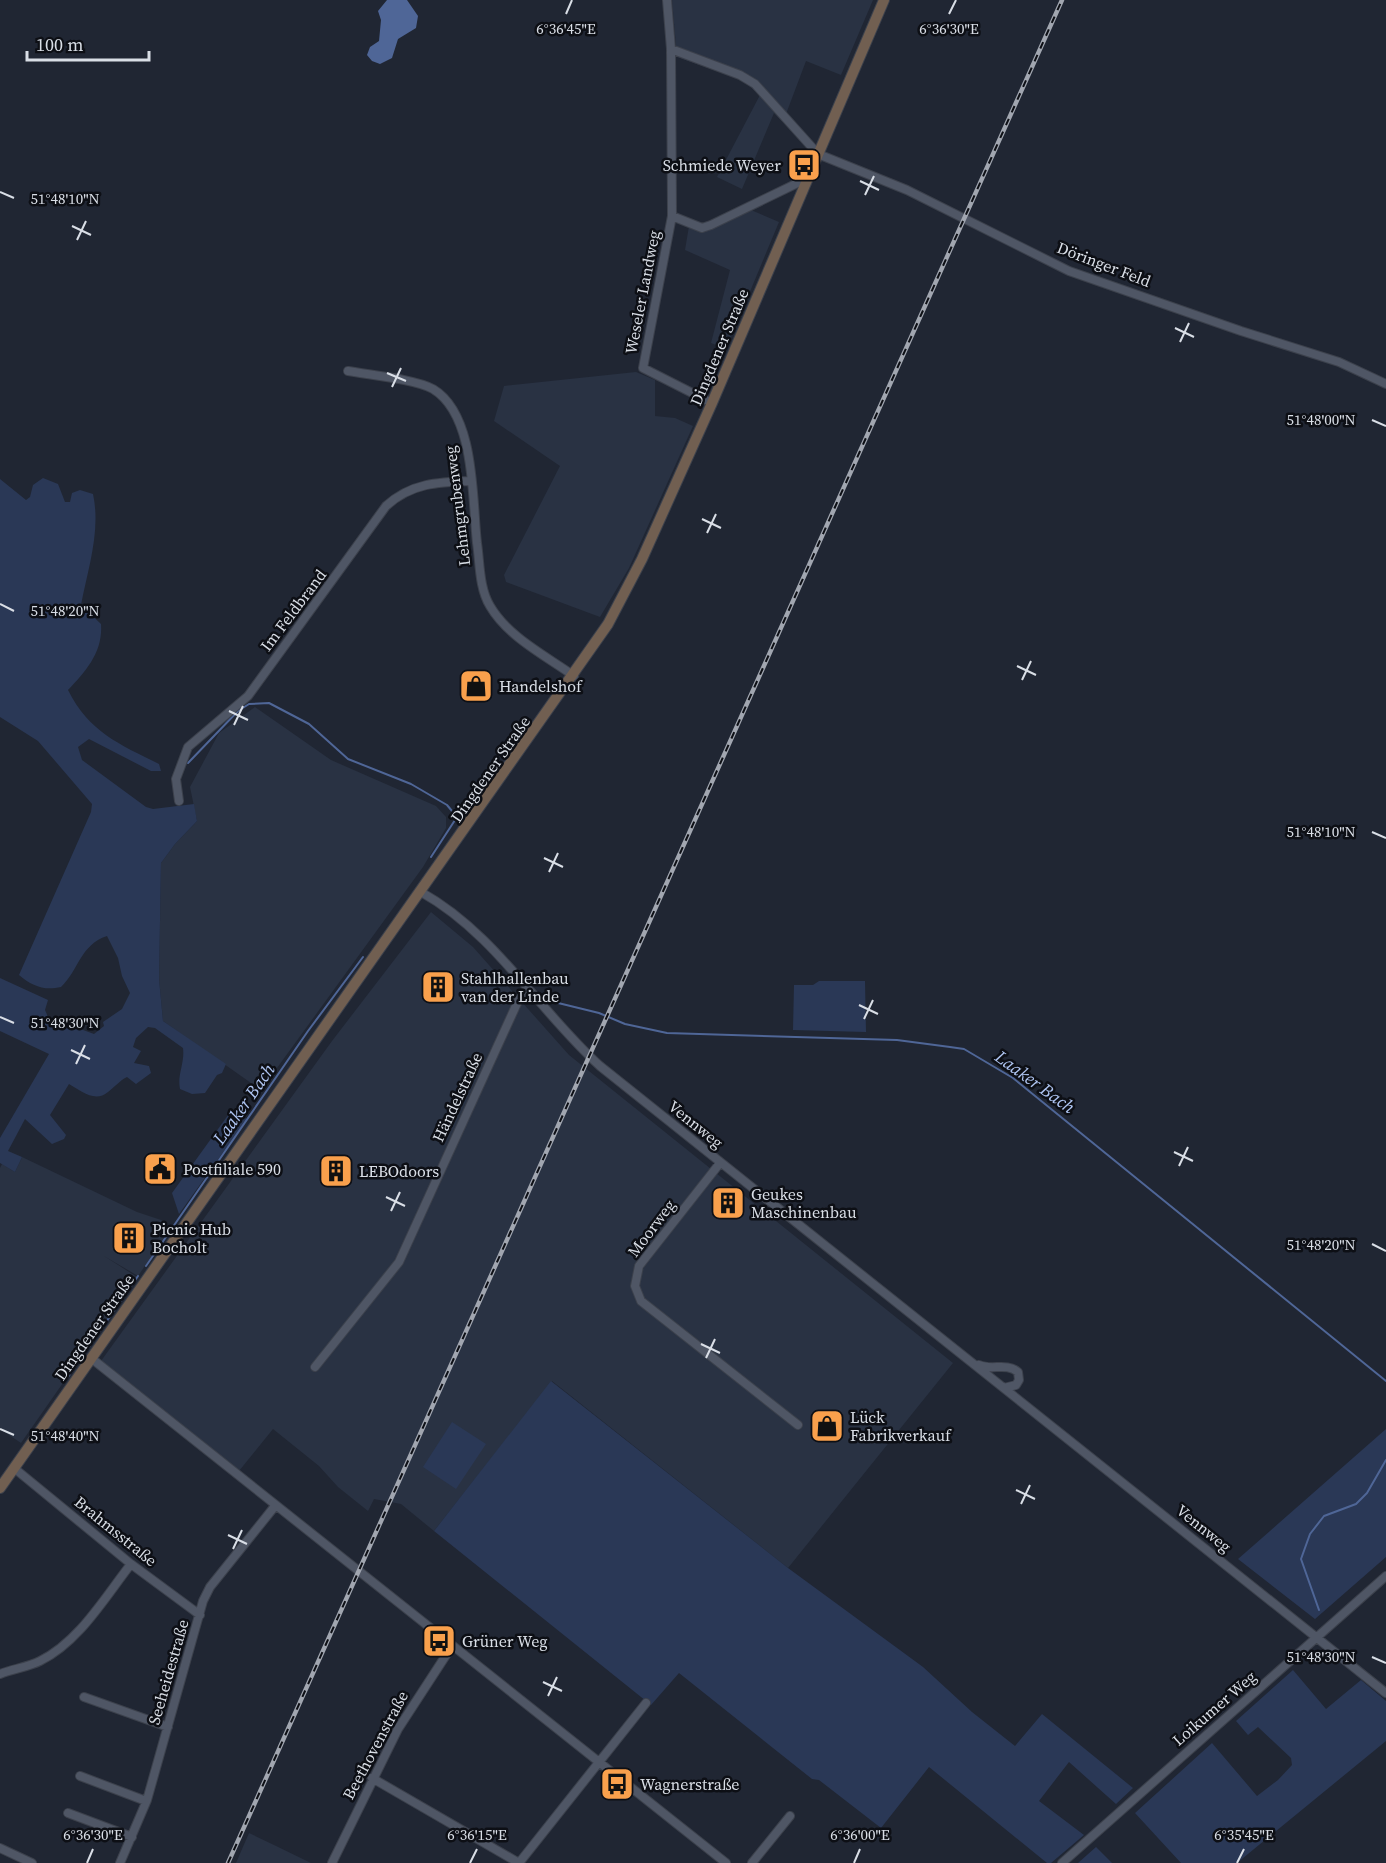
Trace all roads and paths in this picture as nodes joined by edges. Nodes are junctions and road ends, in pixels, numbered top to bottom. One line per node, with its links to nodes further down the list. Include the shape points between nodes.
1 (667, 0): 3 (street, Weseler Landweg)
2 (884, 0): 4 (main road, Dingdener Straße)
3 (671, 49): 4 (street, via 755,84); 6 (street, Weseler Landweg)
4 (818, 154): 5 (main road, Dingdener Straße); 8 (street, Döringer Feld, via 907,190 1069,271 1339,362)
5 (808, 178): 6 (street, Weseler Landweg, via 702,228); 9 (main road, Dingdener Straße)
6 (672, 216): 9 (street, Weseler Landweg, via 643,368)
7 (348, 370): 10 (street, Lehmgrubenweg, via 433,389 460,422)
8 (1386, 384)
9 (712, 403): 11 (main road, Dingdener Straße, via 621,602)
10 (471, 481): 11 (street, Lehmgrubenweg, via 482,581 490,605 509,629); 12 (street, Im Feldbrand, via 414,487 386,506 248,696 188,747 176,779)
11 (574, 676): 13 (main road, Dingdener Straße)
12 (179, 801)
13 (421, 892): 14 (street, Vennweg, via 482,937); 16 (main road, Dingdener Straße)
14 (529, 989): 15 (street, Vennweg, via 600,1066); 18 (street, Händelstraße, via 519,999 399,1262)
15 (720, 1163): 17 (street, Vennweg); 20 (street, Moorweg, via 639,1266 635,1287 641,1301)
16 (91, 1358): 21 (main road, Dingdener Straße); 23 (street)
17 (971, 1362): 19 (street, Vennweg); 19 (street, Vennweg, via 987,1368 1012,1368 1017,1372 1017,1385)
18 (315, 1367)
19 (1004, 1388): 27 (street, Vennweg)
20 (798, 1425)
21 (14, 1468): 22 (main road, Dingdener Straße); 24 (street, Brahmsstraße)
22 (0, 1488)
23 (275, 1506): 26 (street, Seeheidestraße, via 210,1587); 28 (street)
24 (131, 1564): 26 (street, Brahmsstraße); 29 (street, via 57,1651 39,1662)
25 (1386, 1576): 27 (street, Loikumer Weg)
26 (200, 1615): 33 (street, Seeheidestraße)
27 (1317, 1638): 30 (street, Vennweg); 48 (street, Loikumer Weg)
28 (452, 1646): 34 (street); 36 (street, Beethovenstraße, via 398,1729)
29 (0, 1674)
30 (1386, 1693)
31 (84, 1697): 33 (street)
32 (646, 1703): 34 (street)
33 (168, 1727): 37 (street, Seeheidestraße)
34 (598, 1762): 45 (street); 46 (street)
35 (80, 1776): 37 (street)
36 (372, 1778): 44 (street, Beethovenstraße); 45 (street)
37 (146, 1801): 40 (street, Seeheidestraße)
38 (68, 1813): 40 (street)
39 (790, 1816): 47 (street)
40 (132, 1837): 43 (street, Seeheidestraße)
41 (0, 1848): 42 (street)
42 (32, 1863)
43 (120, 1863)
44 (332, 1863)
45 (519, 1863)
46 (726, 1863)
47 (752, 1863)
48 (1062, 1863)

